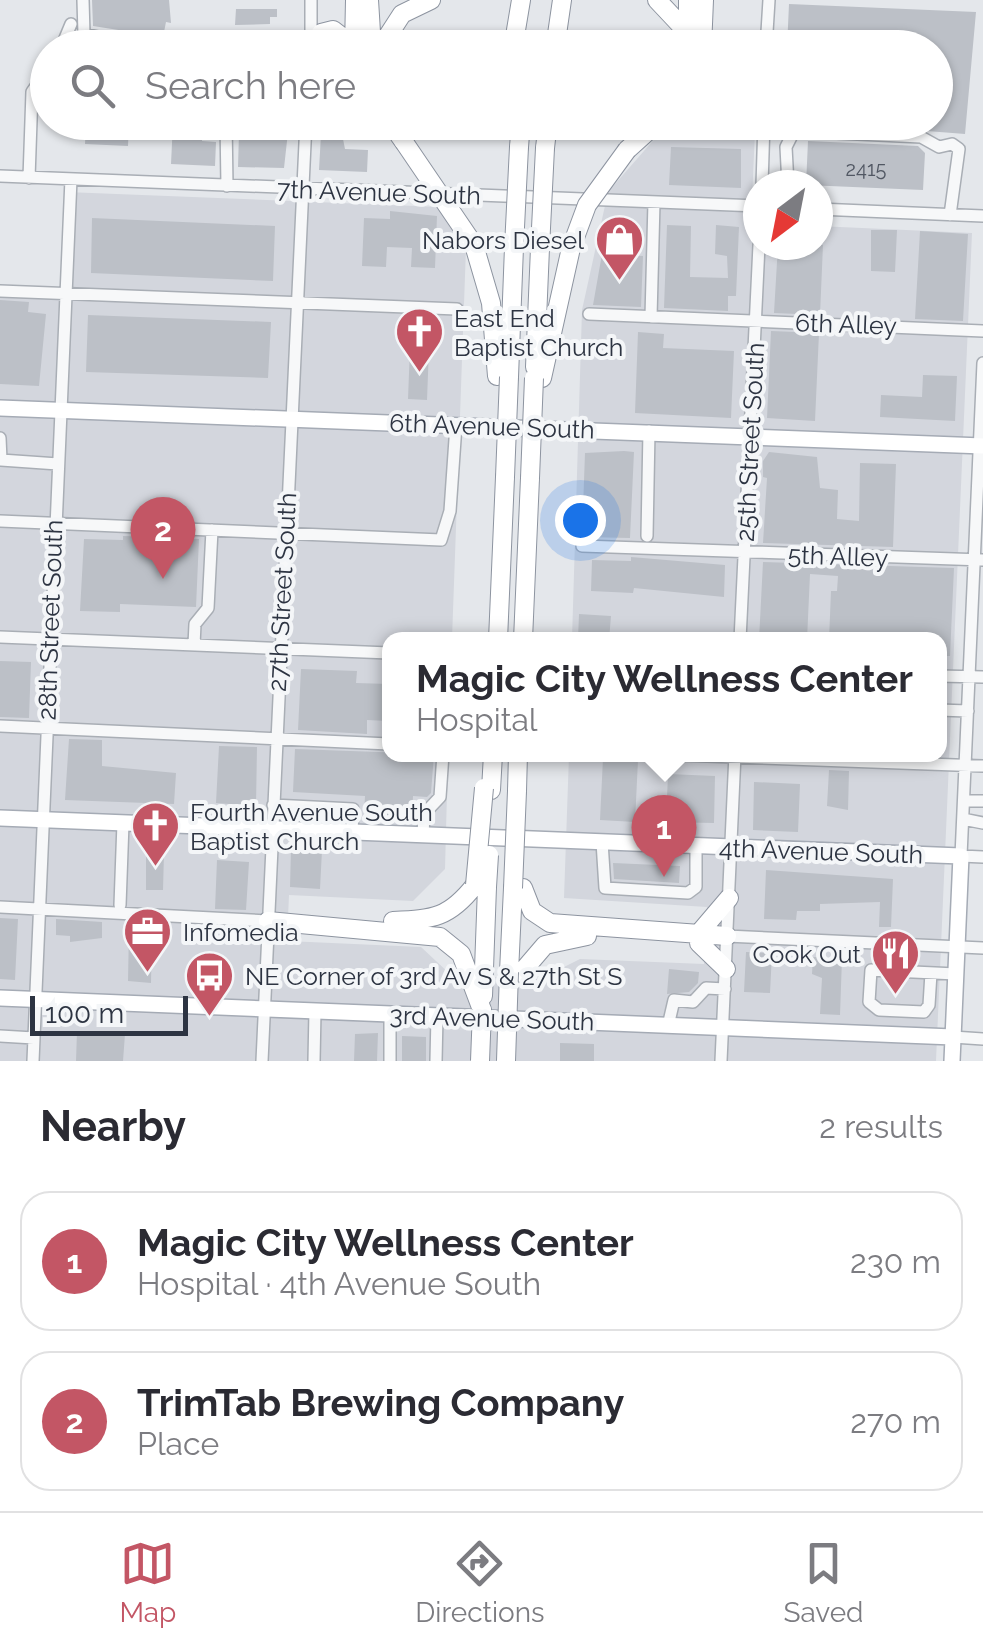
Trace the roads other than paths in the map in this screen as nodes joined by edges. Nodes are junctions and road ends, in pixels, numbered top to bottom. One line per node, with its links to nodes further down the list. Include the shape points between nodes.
1 (83, 0): 14 (street)
2 (311, 0): 15 (street)
3 (432, 0): 17 (highway, via 402,14)
4 (521, 0): 18 (highway)
5 (531, 0): 19 (highway)
6 (562, 0): 20 (highway)
7 (657, 0): 21 (highway)
8 (688, 0): 22 (highway)
9 (704, 0): 23 (highway)
10 (769, 0): 24 (street)
11 (357, 2): 16 (highway)
12 (71, 24): 13 (street)
13 (68, 30)
14 (84, 30)
15 (312, 30)
16 (359, 30)
17 (392, 30)
18 (521, 30)
19 (524, 30)
20 (561, 30)
21 (680, 30)
22 (688, 30)
23 (703, 30)
24 (767, 30)
25 (30, 135): 38 (street)
26 (226, 140): 40 (street)
27 (305, 140): 41 (street, 27th Street South)
28 (403, 140): 57 (highway, bridge, via 474,245)
29 (520, 140): 57 (highway, bridge)
30 (546, 140): 58 (highway, bridge)
31 (638, 140): 58 (highway, bridge, via 588,204)
32 (763, 140): 35 (street)
33 (790, 140): 36 (street)
34 (925, 140): 45 (street, via 960,149)
35 (762, 170)
36 (787, 170)
37 (0, 176): 38 (street, 7th Avenue South)
38 (28, 178): 39 (street, 7th Avenue South)
39 (71, 179): 40 (street, 7th Avenue South); 49 (street, 28th Street South)
40 (227, 186): 41 (street, 7th Avenue South)
41 (301, 190): 42 (street, 7th Avenue South); 50 (street, 27th Street South)
42 (654, 202): 43 (street, 7th Avenue South); 53 (street)
43 (743, 205)
44 (833, 210): 45 (street)
45 (950, 215): 46 (street)
46 (983, 216)
47 (758, 260): 54 (street, 25th Street South)
48 (0, 291): 49 (street)
49 (65, 294): 50 (street); 60 (street, 28th Street South)
50 (296, 304): 51 (street); 61 (street, 27th Street South)
51 (457, 309)
52 (589, 314): 53 (street, 6th Alley)
53 (652, 318): 54 (street, 6th Alley)
54 (756, 320): 55 (street, 6th Alley); 64 (street, 25th Street South)
55 (983, 331)
56 (983, 363): 66 (street)
57 (503, 377): 77 (highway, bridge)
58 (538, 378): 78 (highway, via 536,510 528,526)
59 (0, 408): 60 (main road, 6th Avenue South)
60 (62, 410): 61 (main road, 6th Avenue South); 67 (street, 28th Street South)
61 (290, 419): 62 (main road, 6th Avenue South); 72 (street, 27th Street South)
62 (456, 424): 63 (main road, 6th Avenue South); 72 (street, via 450,511 441,540)
63 (649, 431): 64 (main road, 6th Avenue South); 73 (street)
64 (752, 435): 66 (main road, 6th Avenue South); 75 (street, 25th Street South)
65 (0, 438): 67 (street, via 1,460)
66 (981, 446): 68 (street)
67 (58, 464): 70 (street, 28th Street South)
68 (980, 497): 76 (street)
69 (0, 521): 70 (street)
70 (54, 523): 71 (street); 81 (street, 28th Street South)
71 (212, 530): 72 (street); 82 (street, via 208,608 195,624)
72 (285, 534): 83 (street, 27th Street South)
73 (647, 536)
74 (582, 546): 75 (street, 5th Alley)
75 (744, 553): 76 (street, 5th Alley); 79 (street, 25th Street South)
76 (979, 560): 86 (street)
77 (498, 632)
78 (523, 632)
79 (740, 632)
80 (0, 636): 81 (street)
81 (51, 639): 82 (street); 90 (street, 28th Street South)
82 (194, 645): 83 (street)
83 (280, 648): 84 (street); 91 (street, 27th Street South)
84 (382, 653)
85 (947, 676): 86 (street)
86 (976, 677): 88 (street)
87 (947, 710): 88 (street)
88 (968, 711): 93 (street)
89 (0, 726): 90 (street)
90 (46, 729): 91 (street); 107 (street, 28th Street South)
91 (275, 739): 92 (street); 104 (street, 27th Street South)
92 (382, 744)
93 (966, 751): 94 (street); 100 (street)
94 (983, 751)
95 (442, 762): 112 (street, via 440,797 424,814)
96 (490, 762): 118 (highway, bridge)
97 (518, 762): 119 (highway, bridge)
98 (735, 762): 115 (street)
99 (944, 762): 100 (street)
100 (965, 766): 101 (street); 103 (street)
101 (983, 766)
102 (983, 801): 103 (street)
103 (964, 802): 106 (street)
104 (273, 805): 110 (street, 27th Street South); 111 (street, via 353,808)
105 (0, 818): 107 (main road, 4th Avenue South)
106 (963, 819): 109 (street); 116 (street)
107 (42, 820): 108 (main road, 4th Avenue South); 123 (street, 28th Street South)
108 (123, 823): 110 (main road, 4th Avenue South); 121 (street)
109 (983, 823)
110 (272, 829): 111 (main road, 4th Avenue South); 124 (street, 27th Street South)
111 (352, 832): 112 (main road, 4th Avenue South)
112 (422, 834): 113 (main road, 4th Avenue South)
113 (602, 842): 114 (main road, 4th Avenue South); 114 (street, via 605,888 688,894 696,887)
114 (696, 846): 115 (main road, 4th Avenue South)
115 (731, 848): 116 (main road, 4th Avenue South); 120 (street)
116 (962, 856): 117 (street, 4th Avenue South); 127 (main road)
117 (983, 857)
118 (481, 886): 124 (highway, via 455,910 429,918); 130 (highway)
119 (518, 888): 125 (highway, via 550,923); 131 (highway)
120 (729, 898): 125 (highway); 126 (street)
121 (120, 905)
122 (0, 907): 123 (street)
123 (39, 909): 124 (street); 136 (street, 28th Street South)
124 (268, 921): 130 (highway, via 423,933 451,944); 137 (street, 27th Street South)
125 (700, 938): 126 (highway); 129 (highway); 131 (highway, via 561,938)
126 (727, 940): 127 (street); 129 (street)
127 (958, 946): 128 (street); 133 (main road)
128 (983, 948)
129 (726, 969): 134 (street)
130 (476, 970): 152 (highway, bridge)
131 (515, 973): 153 (highway, bridge); 154 (highway)
132 (930, 973): 132 (street, via 871,970 870,1002 880,1010 927,1009); 133 (street)
133 (956, 974): 145 (main road)
134 (725, 989): 141 (street, via 706,988 693,1002 674,1000); 142 (street)
135 (0, 998): 136 (main road, 3rd Avenue South)
136 (36, 999): 137 (main road, 3rd Avenue South); 144 (street, 28th Street South)
137 (264, 1008): 138 (main road, 3rd Avenue South); 148 (street, 27th Street South)
138 (315, 1011): 139 (main road, 3rd Avenue South); 149 (street)
139 (390, 1014): 140 (main road, 3rd Avenue South); 150 (street)
140 (437, 1016): 141 (main road, 3rd Avenue South); 151 (street)
141 (668, 1026): 142 (main road, 3rd Avenue South)
142 (723, 1028): 145 (main road, 3rd Avenue South); 155 (street)
143 (0, 1036): 144 (street)
144 (34, 1038): 147 (street, 28th Street South)
145 (954, 1038): 146 (street, 3rd Avenue South); 156 (main road)
146 (983, 1039)
147 (32, 1061)
148 (262, 1061)
149 (314, 1061)
150 (390, 1061)
151 (436, 1061)
152 (480, 1061)
153 (506, 1061)
154 (514, 1061)
155 (722, 1061)
156 (952, 1061)

